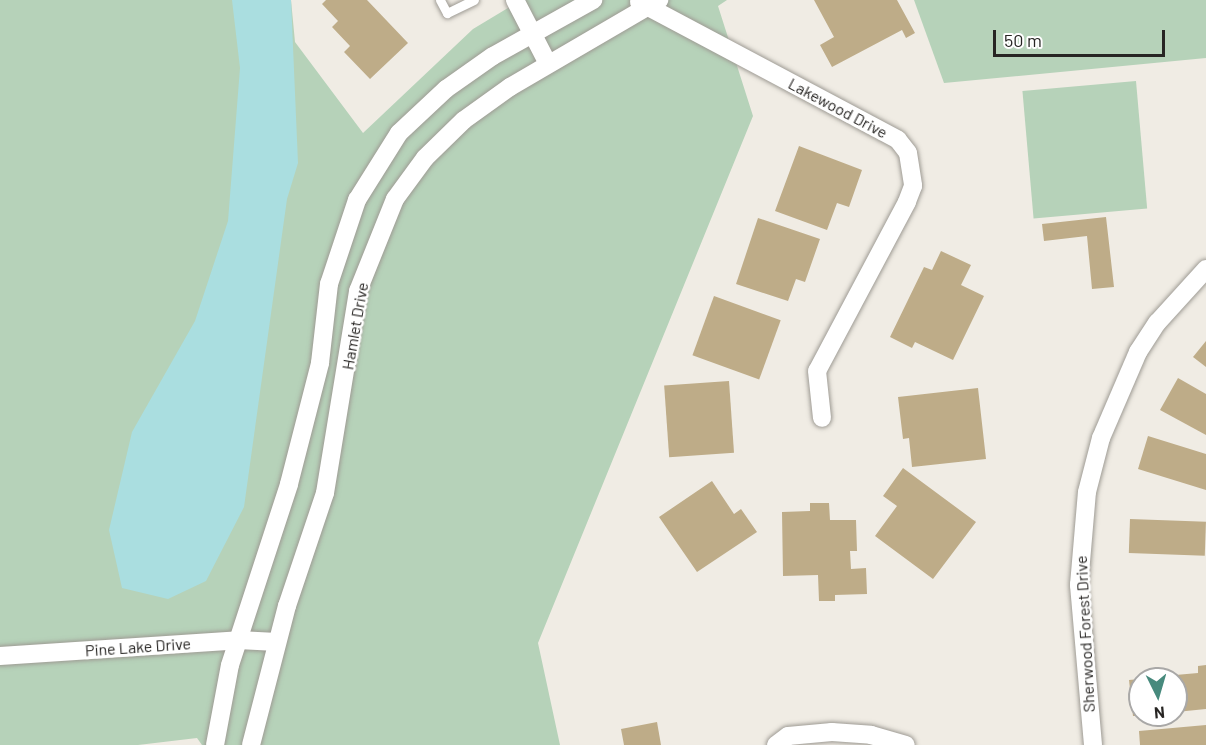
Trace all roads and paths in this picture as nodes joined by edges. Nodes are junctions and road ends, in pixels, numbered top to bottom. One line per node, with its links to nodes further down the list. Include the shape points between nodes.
1 (440, 0): 2 (lane, via 447,13)
2 (474, 0)
3 (515, 0): 6 (street)
4 (585, 2): 6 (street, Hamlet Drive); 7 (street)
5 (647, 2): 7 (street, Hamlet Drive); 10 (street, Lakewood Drive, via 898,140 908,153 913,186 907,202 817,371)
6 (531, 34): 8 (street); 11 (street, Hamlet Drive, via 446,89 399,133 357,200 328,284 320,363 290,484)
7 (597, 35): 8 (street, Hamlet Drive)
8 (548, 64): 12 (street, Hamlet Drive, via 464,120 425,158 395,199 358,291 325,493)
9 (1206, 269): 18 (street, Sherwood Forest Drive, via 1157,323 1138,352 1101,438 1088,492 1079,585)
10 (822, 418)
11 (238, 640): 12 (street, Pine Lake Drive); 13 (street, Pine Lake Drive); 14 (street, Hamlet Drive)
12 (277, 642): 15 (street, Hamlet Drive)
13 (0, 657)
14 (215, 745)
15 (250, 745)
16 (776, 745): 17 (street, via 788,736 832,732 871,735)
17 (906, 745)
18 (1093, 745)

